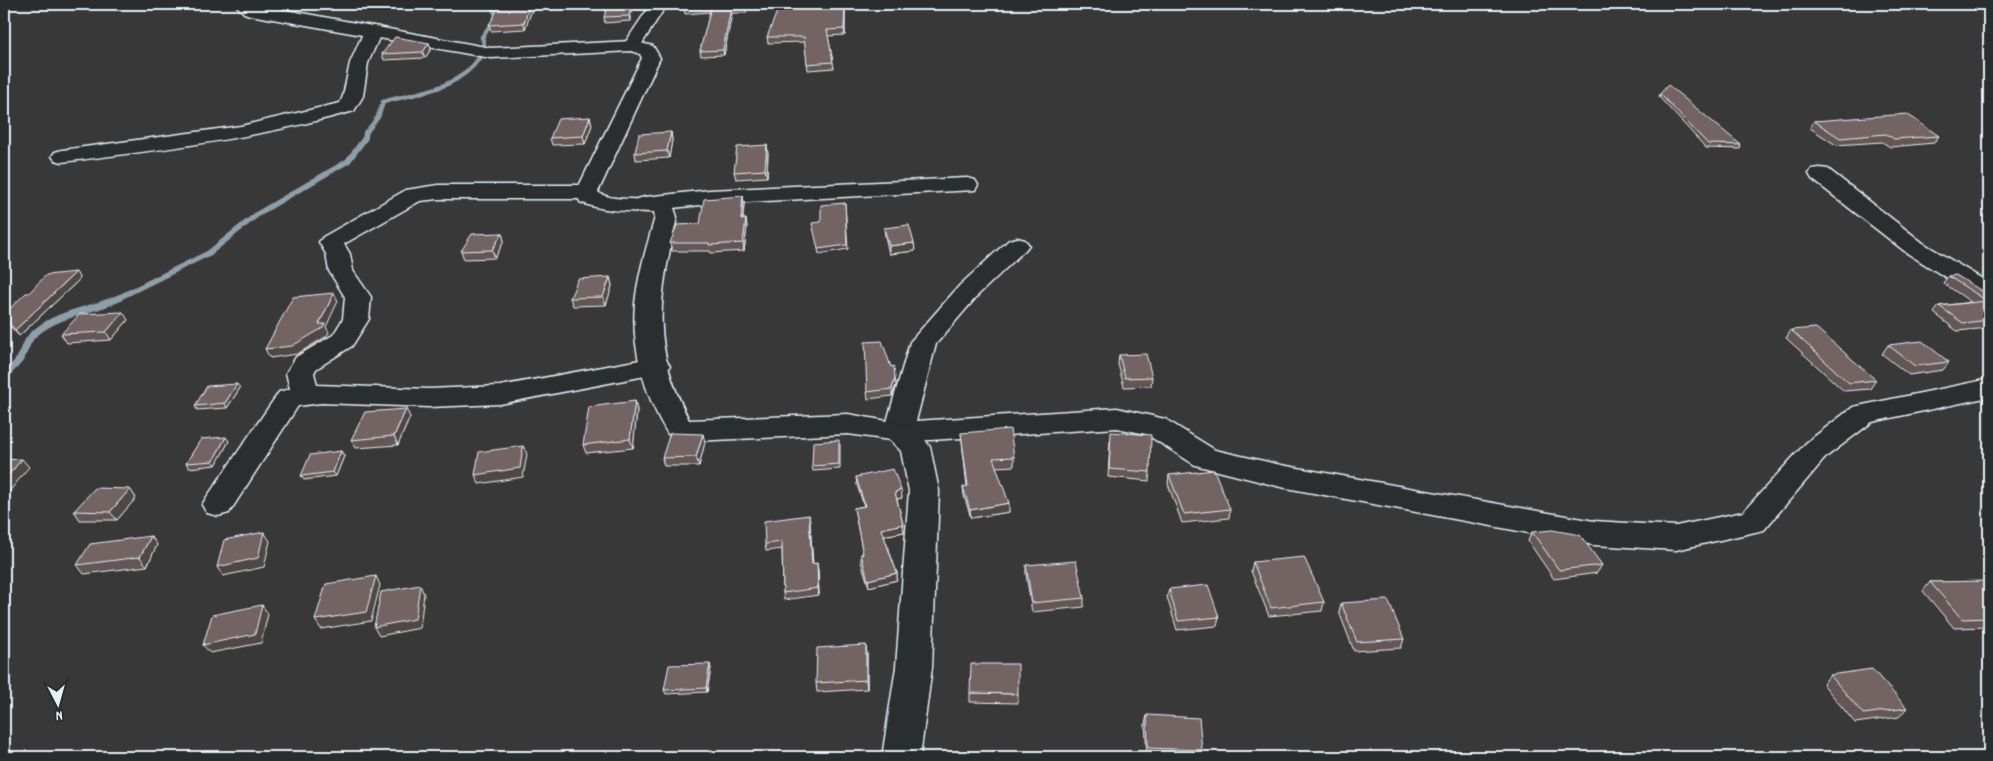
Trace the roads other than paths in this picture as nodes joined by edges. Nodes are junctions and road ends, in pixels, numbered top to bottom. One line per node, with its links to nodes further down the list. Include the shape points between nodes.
1 (243, 4): 3 (street, via 250,10)
2 (659, 4): 4 (street)
3 (373, 31): 4 (street, via 491,53); 5 (street, via 359,63 353,96 347,108 284,125)
4 (632, 46): 8 (street, via 647,50 651,58)
5 (62, 156)
6 (1820, 174): 11 (street, via 1915,248)
7 (967, 185): 9 (street, via 710,197)
8 (587, 192): 9 (street, via 598,202); 14 (street, via 438,192 414,195 331,242 338,254 341,271 358,297 356,319 344,340 306,363 300,373)
9 (645, 204): 12 (street, via 664,207 666,217 650,291 648,331)
10 (1017, 245): 15 (street, via 969,290 923,342)
11 (1989, 294)
12 (656, 366): 14 (street, via 500,395 428,398); 15 (street, via 666,404 678,427 692,431 848,424)
13 (1989, 388): 15 (street, via 1863,414 1816,450 1753,522 1676,538 1594,532 1281,476 1206,458 1154,426 1117,418)
14 (306, 396): 16 (street, via 289,398)
15 (899, 432): 17 (street, via 915,447 924,491 914,667)
16 (218, 505)
17 (901, 757)

